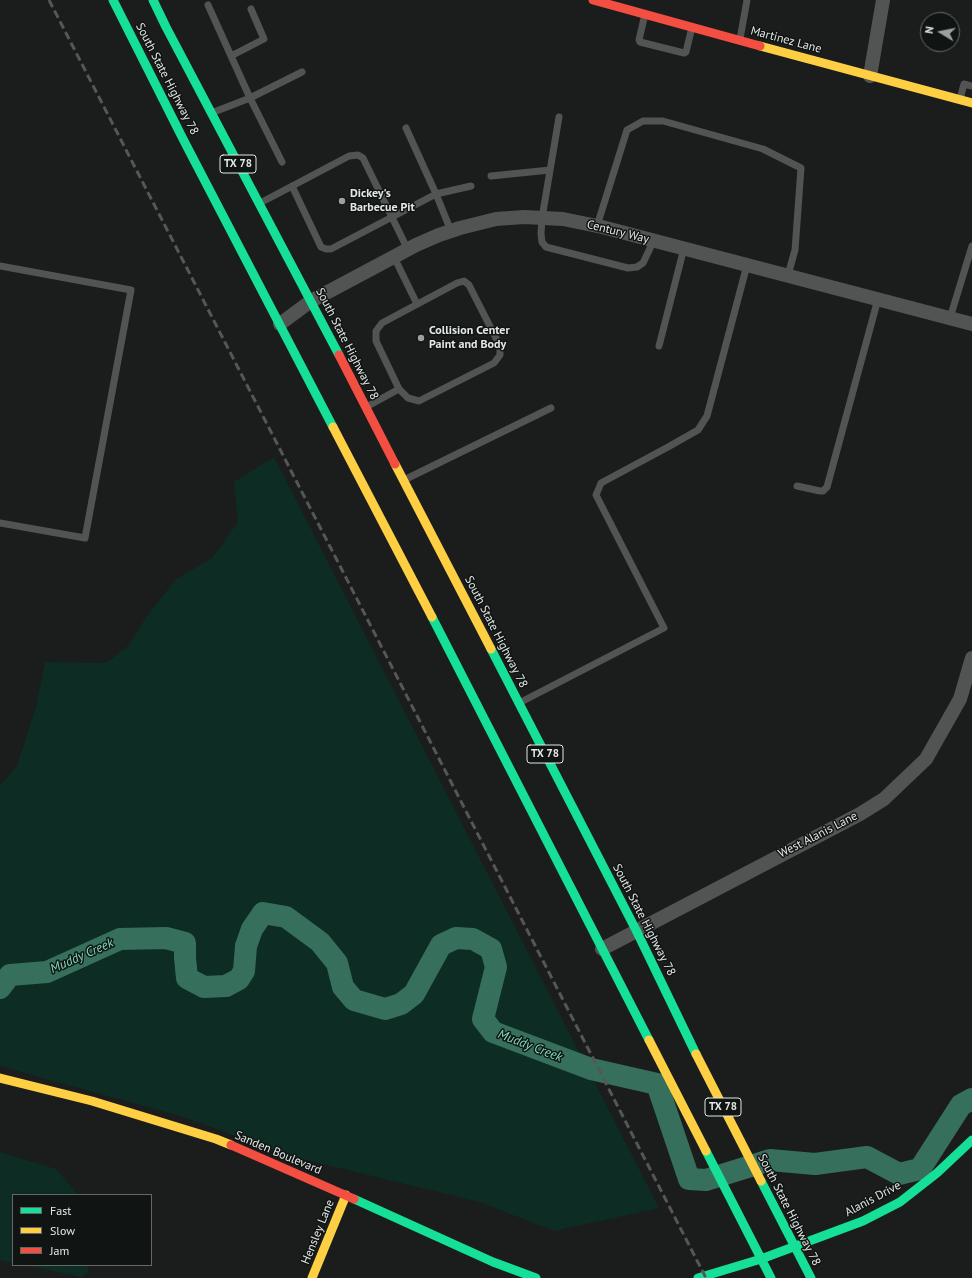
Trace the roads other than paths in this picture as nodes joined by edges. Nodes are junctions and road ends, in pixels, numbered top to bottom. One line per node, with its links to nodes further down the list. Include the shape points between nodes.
1 (114, 0): 44 (main road, South State Highway 78 / TX 78)
2 (153, 0): 18 (main road, South State Highway 78 / TX 78)
3 (593, 0): 8 (main road, Martinez Lane)
4 (747, 0): 10 (lane)
5 (883, 0): 13 (street)
6 (208, 4): 11 (lane)
7 (252, 9): 11 (lane, via 264,39)
8 (645, 14): 9 (main road, Martinez Lane); 9 (lane, via 640,42 684,53)
9 (692, 27): 10 (main road, Martinez Lane)
10 (740, 40): 13 (main road, Martinez Lane)
11 (231, 56): 15 (lane)
12 (302, 72): 15 (lane)
13 (870, 76): 16 (main road, Martinez Lane)
14 (972, 86): 16 (lane, via 964,84)
15 (250, 98): 18 (lane); 21 (lane)
16 (960, 100): 17 (main road, Martinez Lane)
17 (972, 103)
18 (212, 113): 27 (main road, South State Highway 78 / TX 78)
19 (559, 117): 22 (lane)
20 (406, 128): 26 (lane)
21 (282, 162)
22 (550, 170): 23 (lane); 29 (lane)
23 (491, 176)
24 (292, 186): 27 (lane); 28 (lane, via 349,156 358,155 363,158); 28 (lane, via 321,247 326,249 331,249)
25 (471, 186): 26 (lane)
26 (436, 194): 28 (lane); 31 (lane)
27 (260, 204): 41 (main road, South State Highway 78 / TX 78)
28 (393, 217): 35 (lane)
29 (542, 218): 30 (street, Century Way); 31 (street, Century Way, via 496,219); 32 (lane, via 542,242 546,247 628,268 643,263)
30 (598, 226): 32 (street, Century Way); 39 (lane, via 627,130 644,121 663,121 763,149 801,168 795,250)
31 (451, 231): 35 (street, Century Way)
32 (654, 240): 34 (street, Century Way)
33 (972, 246): 43 (lane)
34 (684, 248): 37 (street, Century Way); 46 (lane)
35 (408, 250): 36 (street, Century Way)
36 (394, 257): 41 (street, Century Way); 42 (lane)
37 (747, 265): 39 (street, Century Way); 54 (lane, via 707,416 698,430 601,483 596,496 664,628)
38 (0, 266): 52 (lane, via 131,290 85,538)
39 (788, 275): 40 (street, Century Way)
40 (878, 299): 43 (street, Century Way); 51 (lane, via 827,487 820,491)
41 (311, 301): 44 (street, Century Way); 48 (main road, South State Highway 78 / TX 78)
42 (417, 304): 47 (lane, via 382,323 376,331 376,341); 47 (lane, via 458,283 464,282 469,285 500,346 500,355 494,363 419,401 408,398)
43 (950, 318): 45 (street, Century Way)
44 (280, 324): 56 (main road, South State Highway 78 / TX 78)
45 (972, 324)
46 (659, 346)
47 (399, 389): 48 (lane)
48 (366, 407): 50 (main road, South State Highway 78 / TX 78)
49 (551, 408): 50 (lane)
50 (404, 480): 54 (main road, South State Highway 78 / TX 78)
51 (797, 486)
52 (0, 523)
53 (972, 658): 55 (street, West Alanis Lane, via 960,699 926,759 884,799 860,814)
54 (519, 703): 55 (main road, South State Highway 78 / TX 78)
55 (636, 930): 56 (street, West Alanis Lane); 60 (main road, South State Highway 78 / TX 78)
56 (602, 949): 61 (main road, South State Highway 78 / TX 78)
57 (0, 1078): 59 (main road, Sanden Boulevard, via 92,1101 216,1139)
58 (972, 1140): 60 (main road, Alanis Drive, via 937,1173 900,1202 863,1221)
59 (346, 1195): 62 (main road, Hensley Lane); 63 (main road, Sanden Boulevard, via 493,1262)
60 (794, 1247): 61 (main road); 66 (main road, South State Highway 78 / TX 78)
61 (761, 1259): 64 (main road); 65 (main road, South State Highway 78 / TX 78)
62 (312, 1278)
63 (536, 1278)
64 (698, 1278)
65 (771, 1278)
66 (811, 1278)

